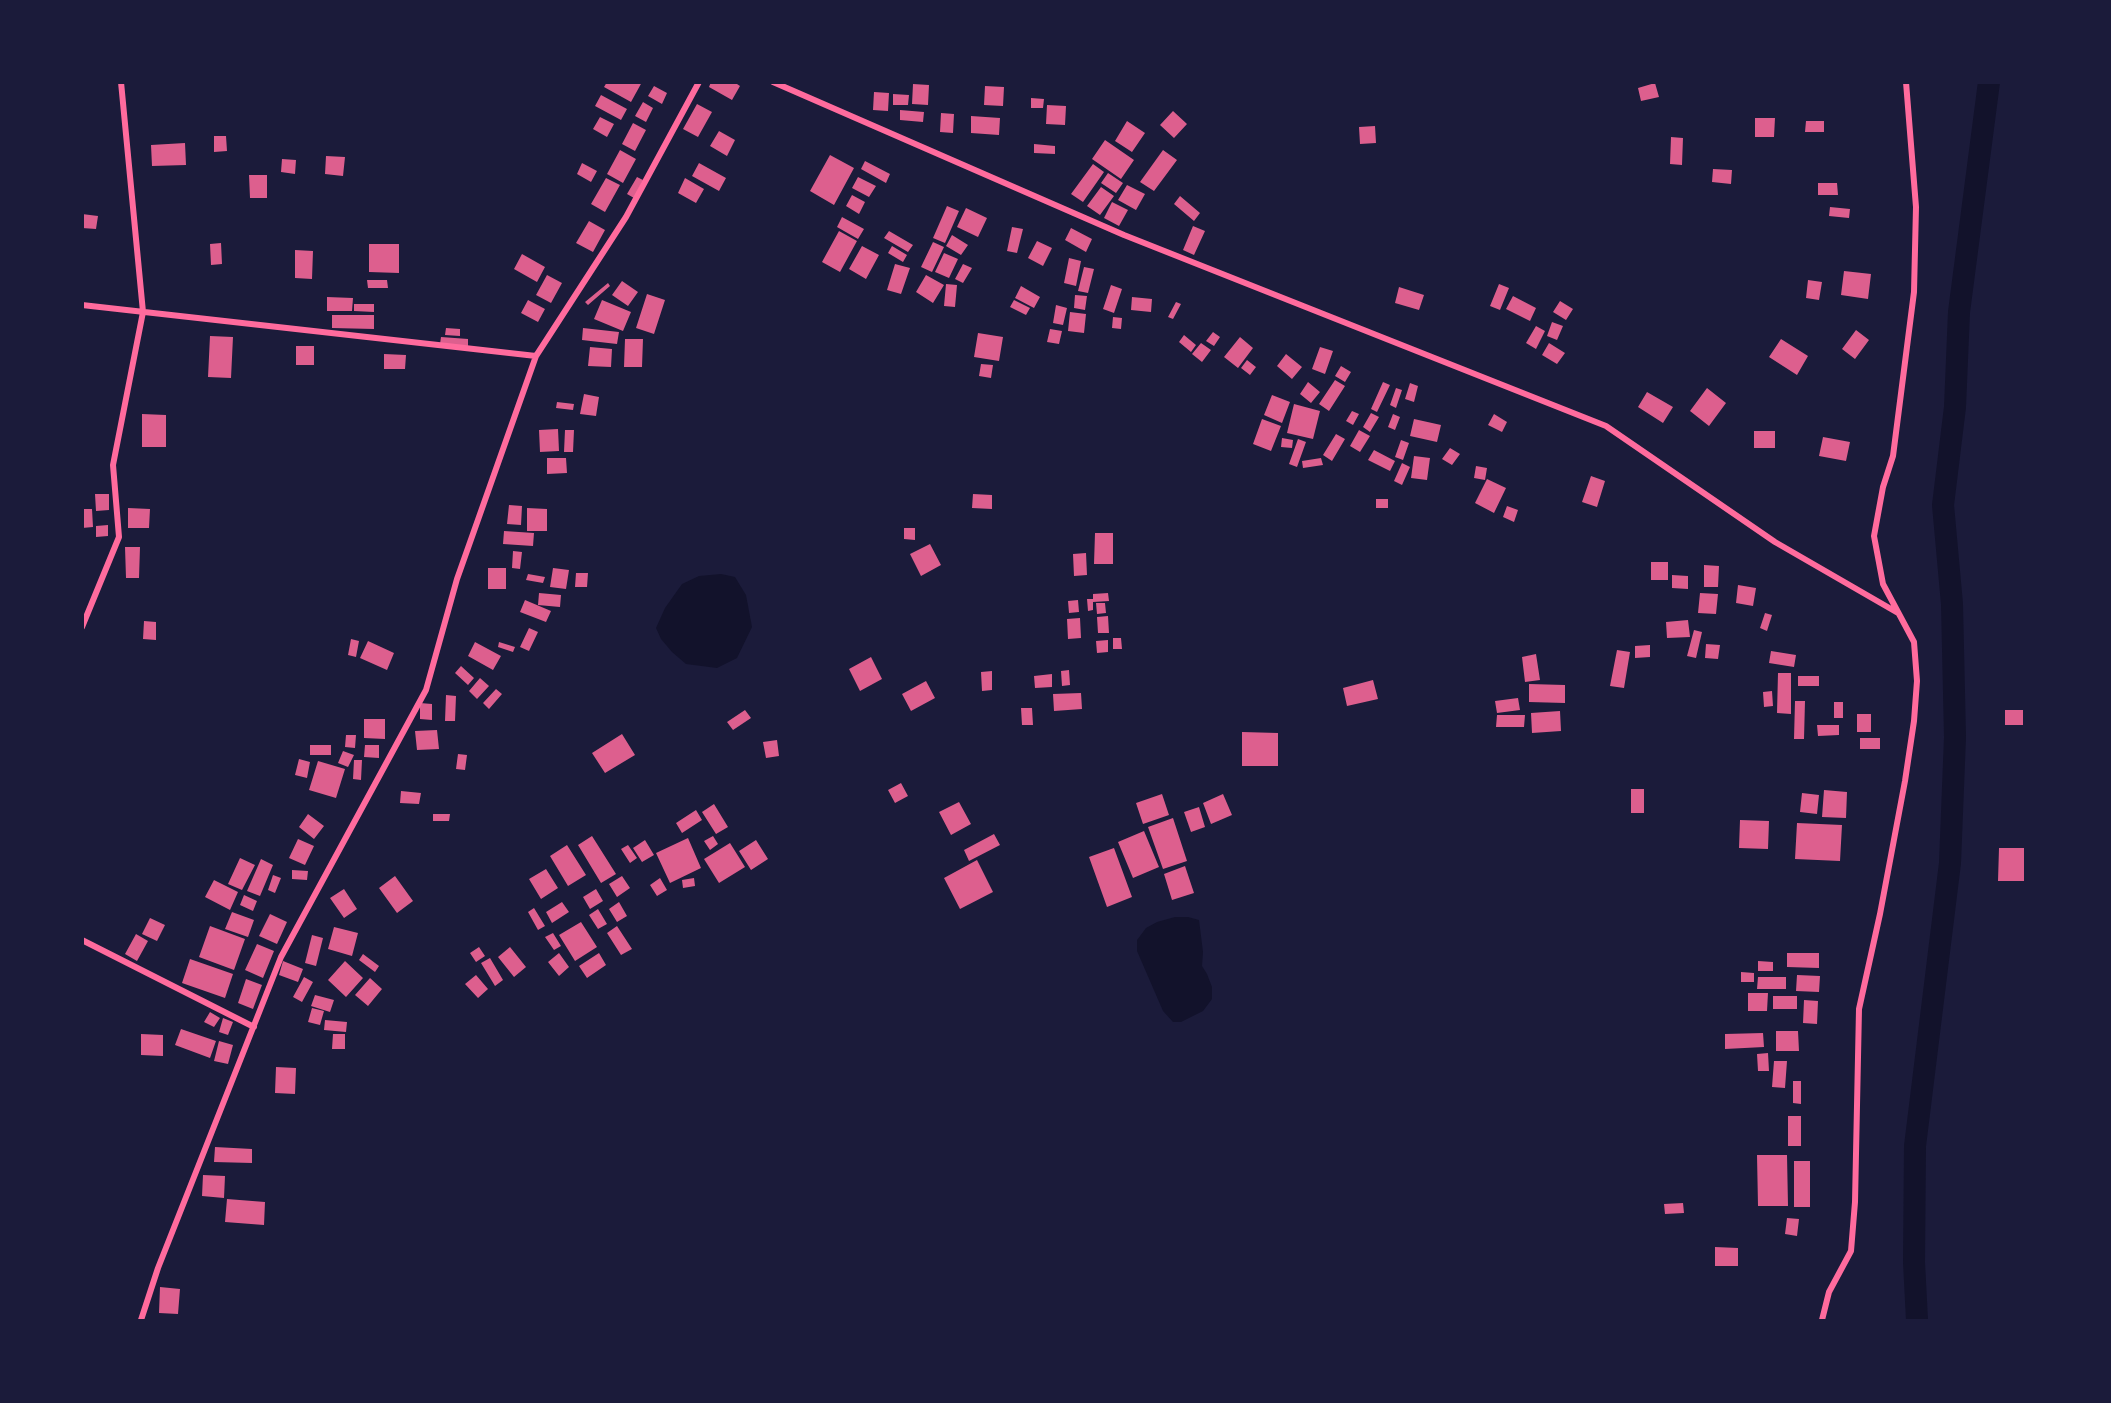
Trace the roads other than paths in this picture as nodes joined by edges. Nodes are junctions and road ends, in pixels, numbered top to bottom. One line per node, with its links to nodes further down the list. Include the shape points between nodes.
1 (121, 82): 6 (street)
2 (699, 82): 7 (street, via 626,217)
3 (773, 82): 8 (street, via 1124,236 1606,426 1775,542)
4 (1906, 82): 8 (street, via 1916,207 1914,292 1893,456 1874,536 1883,584)
5 (82, 305): 6 (street)
6 (143, 312): 7 (street); 9 (street, via 113,465 119,537)
7 (536, 356): 11 (street, via 457,579 426,690 281,957)
8 (1899, 614): 13 (street, via 1914,642 1914,721 1859,1009 1851,1251 1830,1292)
9 (82, 627)
10 (82, 940): 11 (street)
11 (254, 1027): 12 (street)
12 (141, 1320)
13 (1822, 1320)

